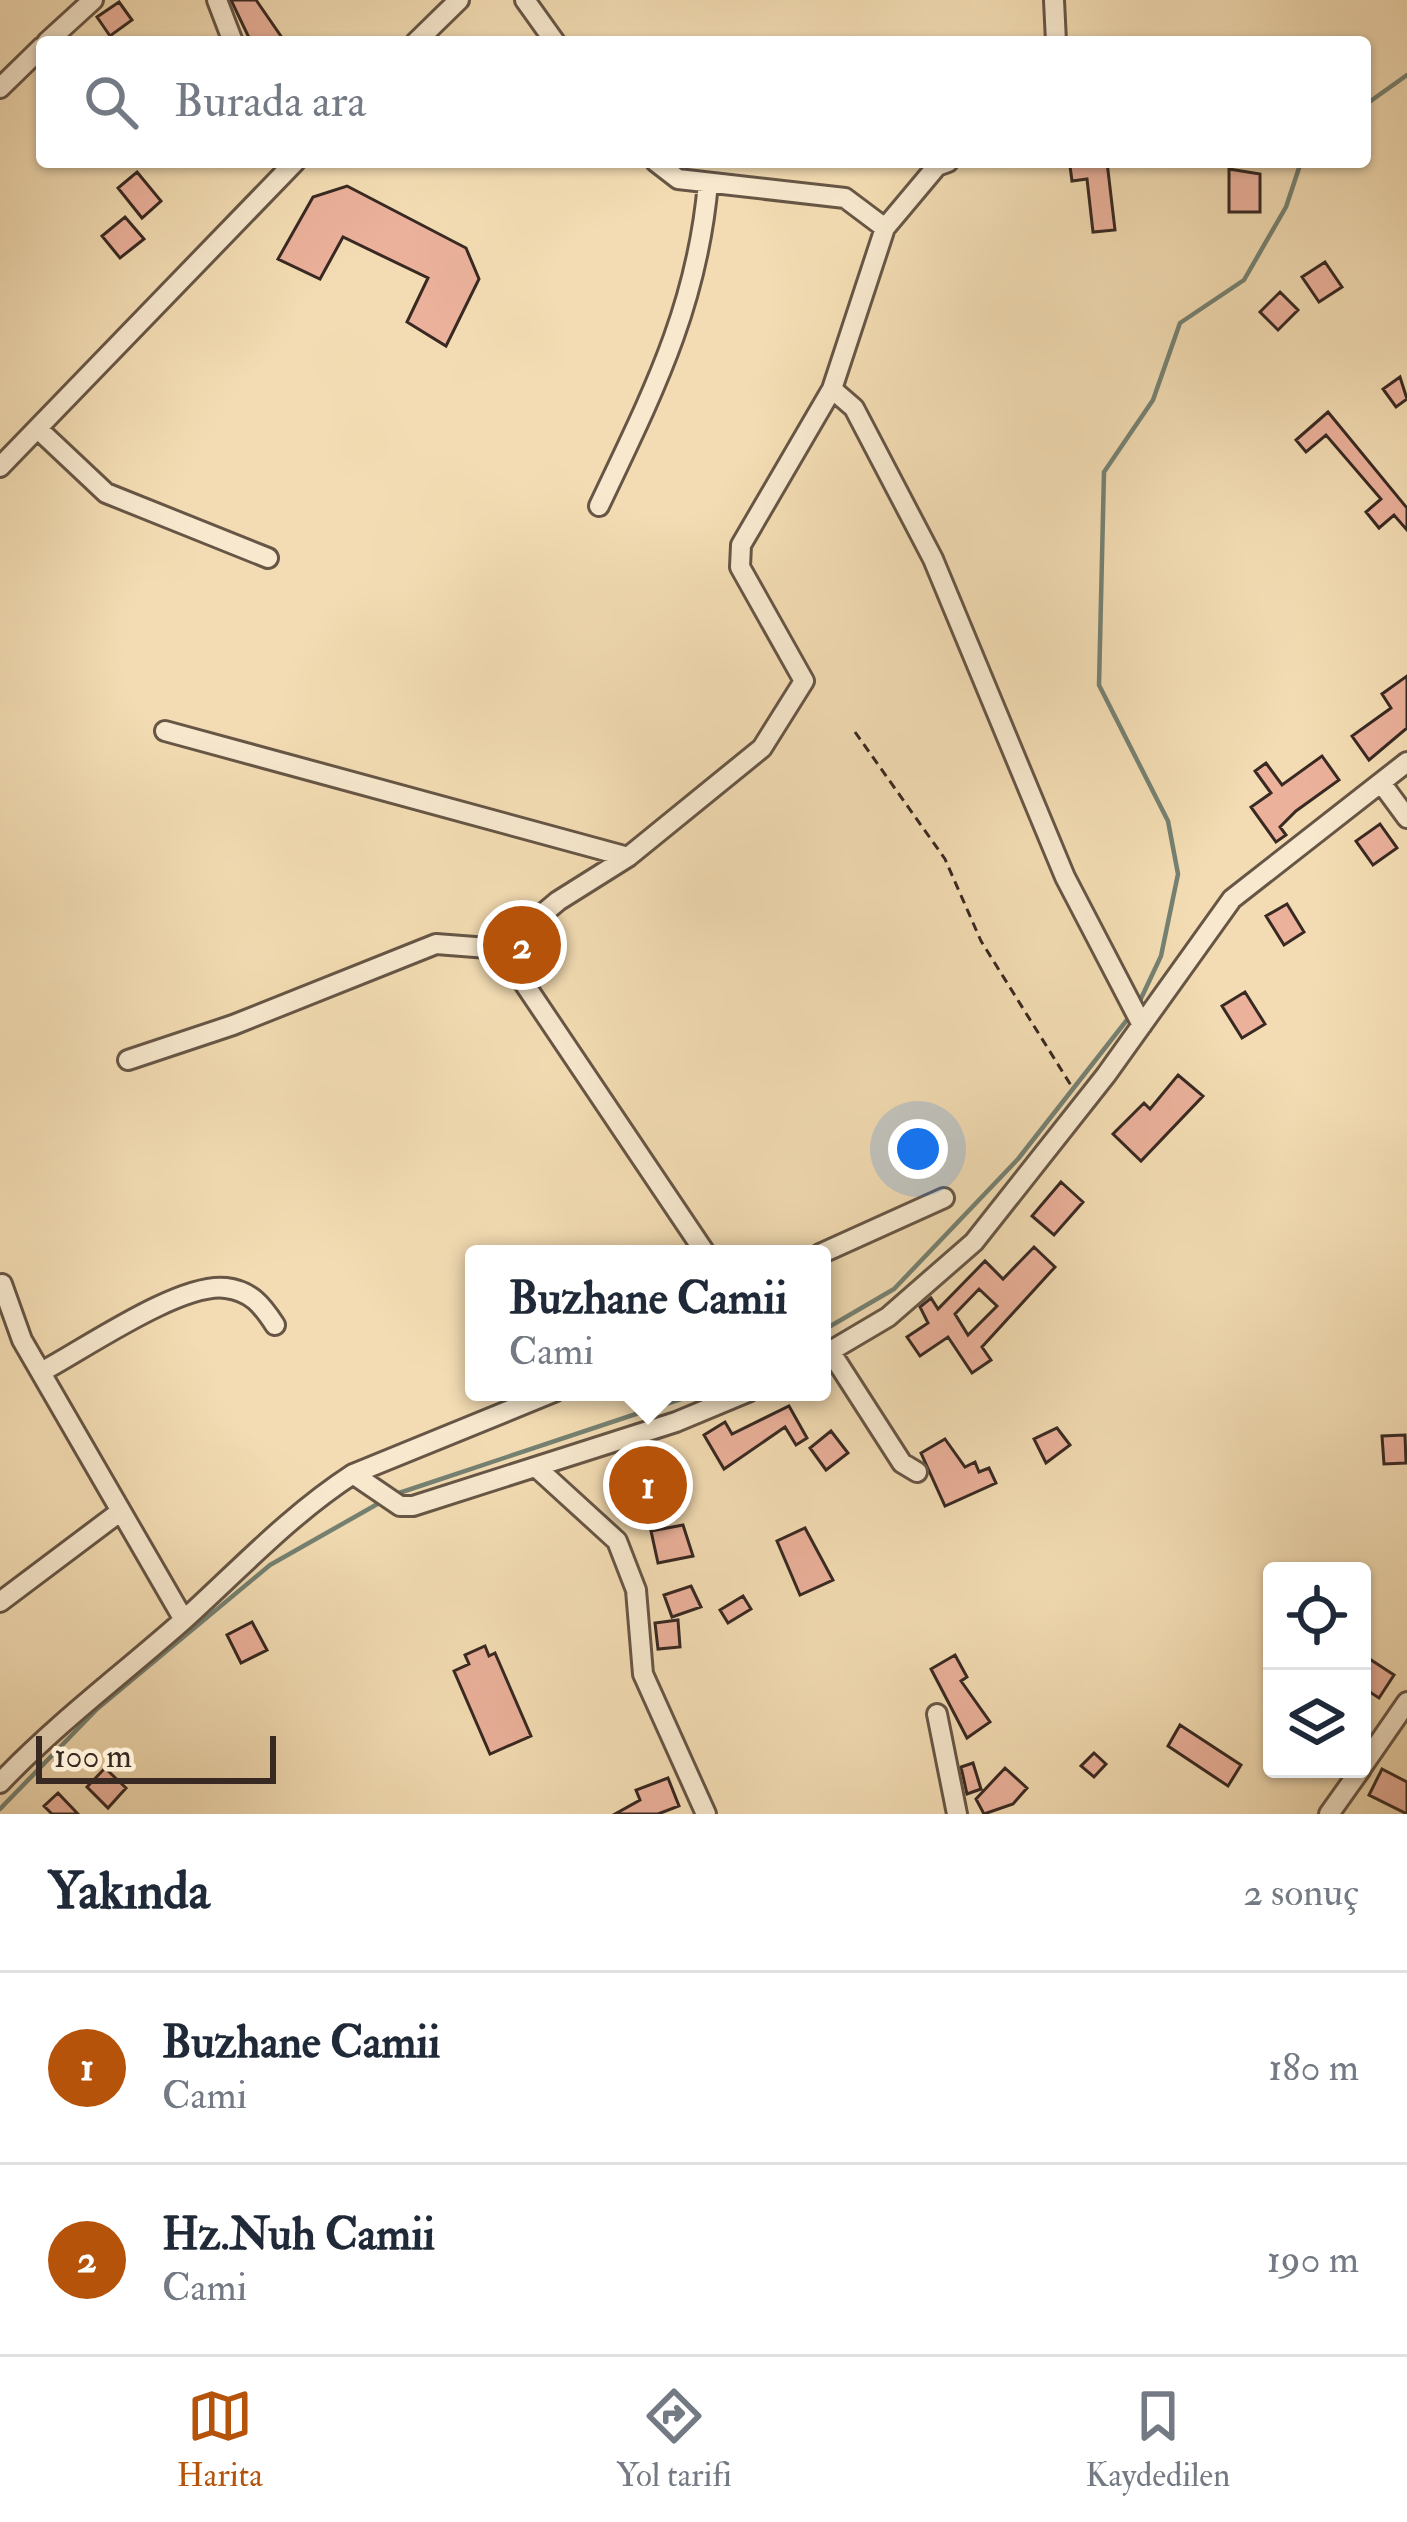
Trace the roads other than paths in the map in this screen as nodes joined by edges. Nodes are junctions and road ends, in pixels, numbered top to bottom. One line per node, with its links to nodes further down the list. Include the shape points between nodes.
1 (93, 0): 6 (street)
2 (218, 0): 7 (street)
3 (459, 0): 8 (street)
4 (525, 0): 9 (street)
5 (1054, 0): 10 (street)
6 (55, 36)
7 (231, 36)
8 (422, 36)
9 (551, 36)
10 (1056, 36)
11 (36, 54): 12 (street)
12 (0, 88)
13 (664, 168): 16 (street)
14 (935, 168): 17 (street)
15 (273, 171): 19 (street)
16 (708, 183): 17 (street, via 845,198); 21 (street, via 692,292)
17 (885, 228): 18 (street)
18 (832, 389): 27 (street, via 741,545 740,567 804,681 762,748); 29 (street, via 854,408 933,559 1065,877)
19 (38, 429): 20 (street); 22 (street, via 106,494)
20 (0, 467)
21 (599, 506)
22 (268, 558)
23 (165, 730): 27 (street)
24 (1407, 763): 25 (street)
25 (1382, 784): 26 (street); 29 (street, via 1232,899)
26 (1407, 818)
27 (628, 857): 28 (street)
28 (501, 949): 30 (street, via 436,944); 32 (street)
29 (1142, 1025): 37 (street, via 974,1242 888,1317)
30 (128, 1060)
31 (944, 1198): 33 (street)
32 (700, 1245)
33 (831, 1249)
34 (2, 1284): 35 (street)
35 (5, 1308): 39 (street)
36 (275, 1324): 39 (street, via 257,1298 224,1287 184,1295)
37 (831, 1351)
38 (831, 1361): 43 (street, via 902,1463)
39 (41, 1372): 45 (street)
40 (532, 1401): 44 (street)
41 (723, 1401): 42 (street)
42 (537, 1468): 44 (street, via 400,1506); 53 (street, via 617,1541 636,1590 643,1674)
43 (917, 1472)
44 (353, 1474): 47 (street, via 303,1507)
45 (121, 1511): 46 (street); 47 (street)
46 (0, 1602)
47 (184, 1620): 52 (street, via 60,1720)
48 (1407, 1702): 50 (street)
49 (937, 1714): 54 (street)
50 (1371, 1754)
51 (1354, 1778): 55 (street)
52 (0, 1783)
53 (706, 1814)
54 (957, 1814)
55 (1329, 1814)

